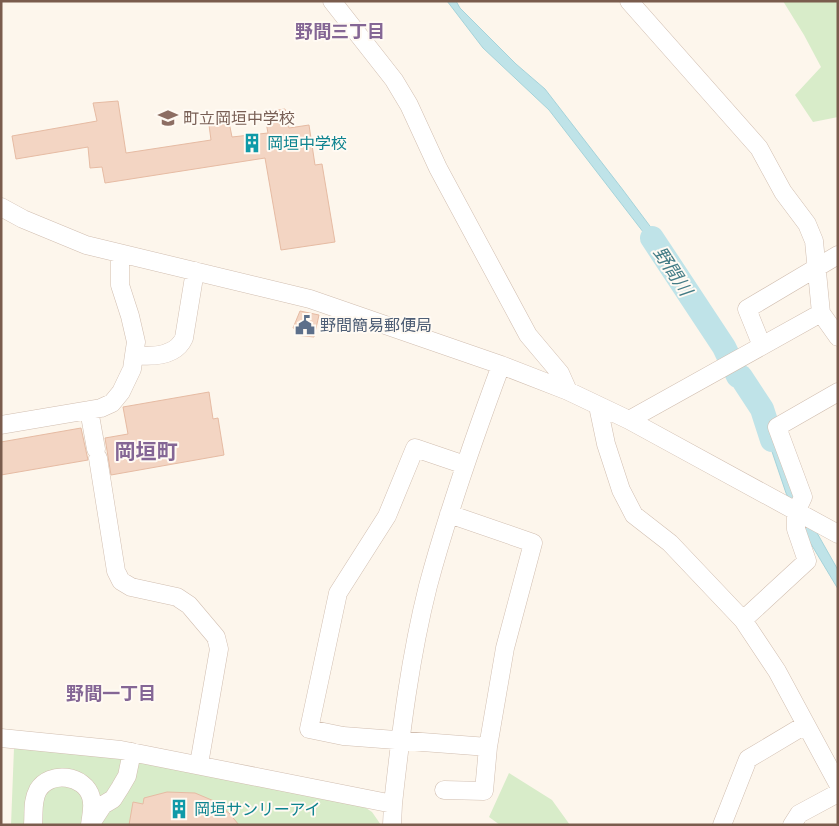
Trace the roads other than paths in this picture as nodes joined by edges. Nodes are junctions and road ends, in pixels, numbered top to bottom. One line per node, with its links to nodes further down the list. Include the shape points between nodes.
1 (332, 1): 12 (street, via 394,80 528,335 560,373)
2 (630, 1): 6 (street, via 759,148 783,192 807,224)
3 (1, 207): 4 (street, via 86,245)
4 (120, 254): 7 (street); 10 (street, via 120,285 136,342)
5 (838, 255): 6 (street)
6 (818, 266): 8 (street); 9 (street, via 747,309)
7 (194, 271): 10 (street, via 180,346 167,354); 11 (street, via 310,299)
8 (831, 324): 9 (street)
9 (762, 346): 16 (street)
10 (134, 356): 15 (street, via 132,369 112,403)
11 (501, 366): 12 (street); 18 (street)
12 (568, 392): 14 (street)
13 (838, 392): 19 (street, via 777,427 802,497)
14 (598, 406): 16 (street); 22 (street, via 621,490 634,514 670,543)
15 (89, 410): 17 (street); 28 (street, via 116,571 121,581 142,590 177,597 189,605 216,637 220,649)
16 (629, 420): 19 (street)
17 (1, 425)
18 (465, 465): 20 (street); 25 (street, via 415,448 387,516 338,593 309,729 343,736)
19 (796, 512): 21 (street); 22 (street, via 796,528 807,561)
20 (449, 514): 25 (street, via 428,587); 26 (street, via 533,543 504,648)
21 (838, 534)
22 (743, 620): 23 (street, via 777,670)
23 (805, 725): 29 (street); 37 (street, via 748,759)
24 (1, 738): 27 (street)
25 (400, 740): 26 (street); 33 (street)
26 (488, 747): 31 (street, via 484,791)
27 (132, 752): 28 (street); 35 (street, via 127,776 113,799 102,805)
28 (199, 764): 33 (street)
29 (833, 764): 30 (street)
30 (838, 784)
31 (444, 790)
32 (838, 793): 38 (street, via 799,814)
33 (393, 804): 36 (street)
34 (33, 825): 35 (street, via 38,791 44,782 54,778 73,780 88,791 92,804)
35 (90, 825)
36 (392, 825)
37 (722, 825)
38 (792, 825)

